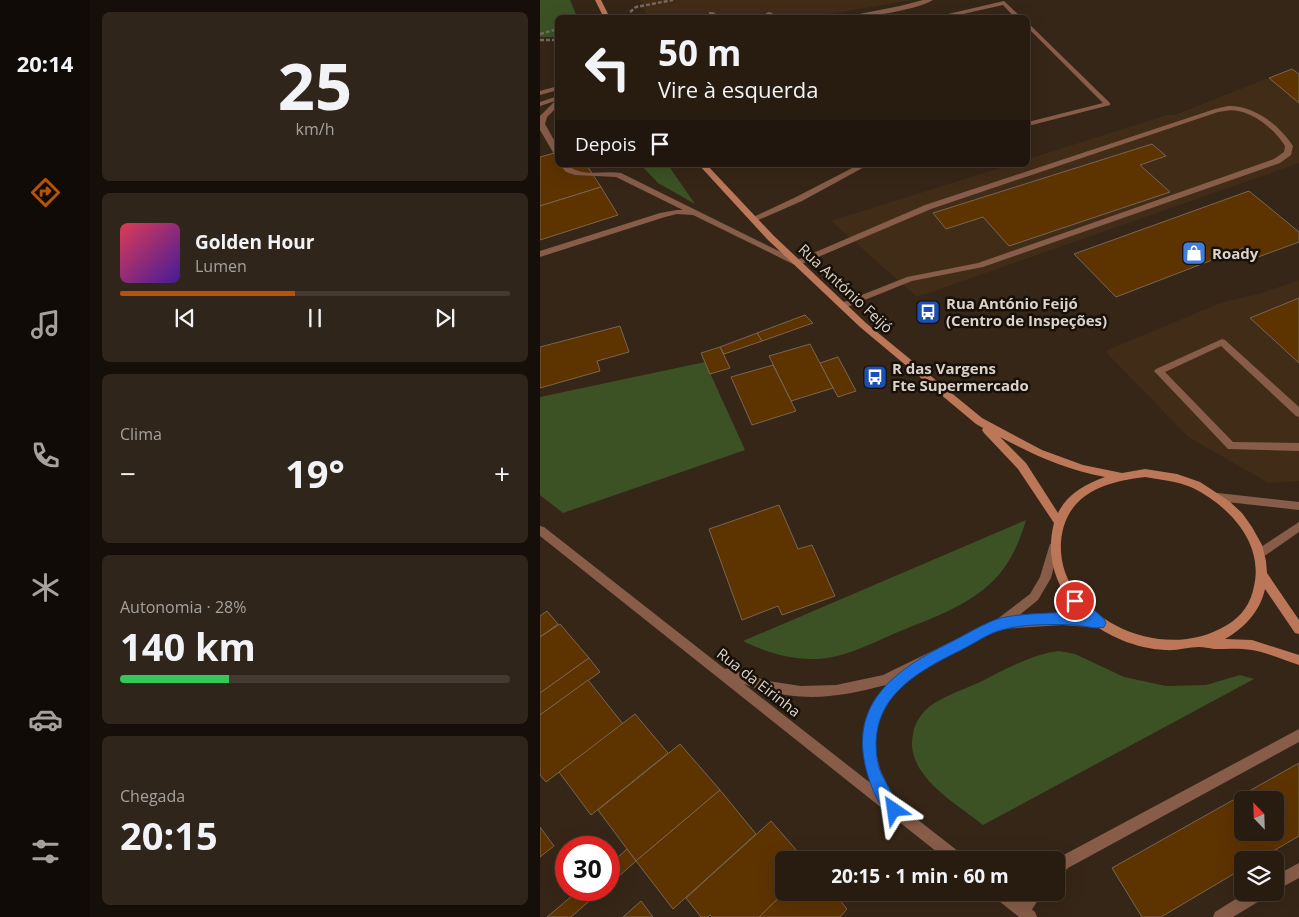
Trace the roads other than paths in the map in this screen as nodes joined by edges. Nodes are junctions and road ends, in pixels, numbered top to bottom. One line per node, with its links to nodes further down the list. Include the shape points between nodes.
1 (598, 0): 5 (street)
2 (930, 0): 8 (street)
3 (770, 12): 7 (street)
4 (711, 13): 6 (street)
5 (606, 15)
6 (715, 15)
7 (766, 15)
8 (859, 15)
9 (948, 15): 10 (street, via 1004,3)
10 (1016, 15)
11 (1030, 28): 19 (street, via 1108,104)
12 (555, 89): 13 (street)
13 (540, 93)
14 (555, 101): 16 (street)
15 (555, 103): 17 (street)
16 (540, 104)
17 (542, 118)
18 (540, 124): 20 (street)
19 (1030, 124)
20 (555, 149)
21 (566, 167): 24 (street, via 578,174 618,175)
22 (706, 167): 25 (street, Rua António Feijó)
23 (860, 167): 25 (street)
24 (698, 214): 26 (street, via 677,212 663,215); 27 (street)
25 (754, 219): 27 (street, Rua António Feijó)
26 (541, 254)
27 (797, 263): 28 (street, Rua António Feijó); 28 (street, via 928,207 1217,110 1230,108 1252,113 1281,134 1289,146 1288,153 1277,161 980,265 910,279)
28 (842, 306): 30 (street, Rua António Feijó)
29 (1299, 413): 31 (street, via 1222,342 1159,371 1231,446)
30 (980, 422): 32 (street, Rua António Feijó, via 1038,453 1082,469); 35 (street, Rua António Feijó, via 1022,466)
31 (1299, 447)
32 (1120, 476): 33 (street, via 1170,476 1195,484); 35 (street, via 1094,485 1072,500)
33 (1218, 497): 34 (street); 39 (street, via 1251,532)
34 (1299, 506)
35 (1059, 522): 38 (street)
36 (1299, 526): 39 (street)
37 (540, 530): 45 (street, Rua da Eirinha)
38 (1054, 547): 41 (street, via 1059,574 1067,588 1075,601); 42 (street, via 1045,578 1034,597)
39 (1259, 554): 40 (street)
40 (1262, 575): 43 (street); 44 (street, via 1258,597 1245,617 1225,633)
41 (1100, 623): 42 (street, via 1054,618); 44 (street, via 1131,639 1166,646)
42 (1000, 624): 47 (street)
43 (1299, 629)
44 (1199, 643): 46 (street, via 1252,645)
45 (697, 654): 47 (street, via 737,677 768,687 802,692 836,691 869,685); 49 (street, Rua da Eirinha)
46 (1299, 660)
47 (922, 663): 49 (street, via 886,693 875,714 869,736 870,759 877,783)
48 (1299, 734): 51 (street)
49 (894, 810): 50 (street, Rua da Eirinha)
50 (946, 851)
51 (1065, 862)
52 (1299, 870): 53 (street)
53 (1284, 879)
54 (1010, 901): 57 (street)
55 (1032, 901): 57 (street)
56 (1246, 901): 58 (street)
57 (1026, 914)
58 (1220, 917)

